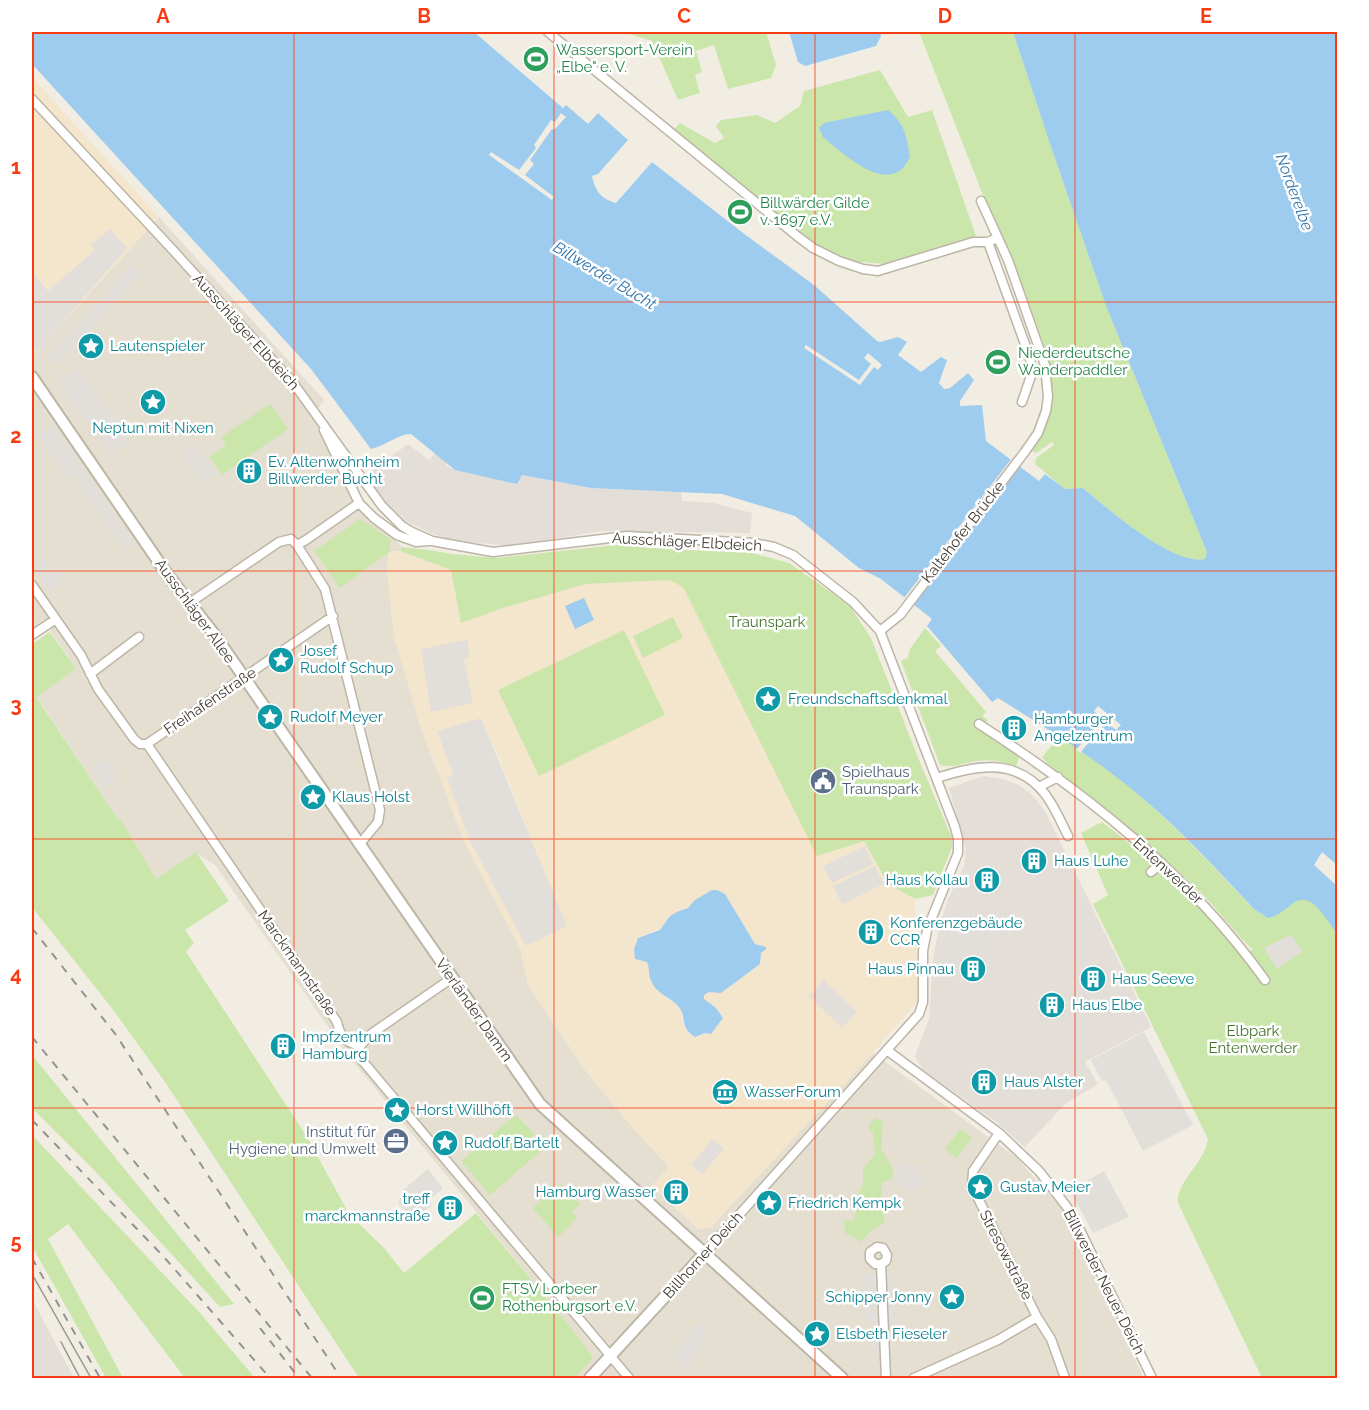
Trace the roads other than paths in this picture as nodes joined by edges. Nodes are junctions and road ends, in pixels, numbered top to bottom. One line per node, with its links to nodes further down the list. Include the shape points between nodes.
1 (548, 32): 4 (street, via 823,254 851,266 878,271 973,242)
2 (32, 99): 7 (street, Ausschläger Elbdeich, via 294,384)
3 (981, 201): 4 (street)
4 (992, 240): 6 (street, via 1030,358 1032,373); 15 (street, Kaltehofer Brücke, via 1008,260 1042,354 1048,382 1042,425 1033,442 909,602)
5 (32, 377): 12 (street, Ausschläger Allee, via 167,574)
6 (1022, 402)
7 (318, 416): 8 (street); 9 (street, Ausschläger Elbdeich, via 381,506 402,526)
8 (359, 503): 9 (street, via 398,535 416,542); 10 (street)
9 (432, 541): 15 (street, Ausschläger Elbdeich, via 493,552 627,536 774,547 793,555 854,602)
10 (297, 544): 12 (street, via 291,539 279,542); 13 (street, via 325,589)
11 (32, 585): 14 (street, Marckmannstraße)
12 (191, 602): 19 (street, Ausschläger Allee)
13 (333, 616): 19 (street, Freihafenstraße); 26 (street, via 380,810 378,822)
14 (56, 619): 16 (street); 18 (street, Marckmannstraße)
15 (880, 631): 23 (street, Ausschläger Elbdeich)
16 (32, 635)
17 (139, 637): 18 (street)
18 (90, 674): 21 (street, Marckmannstraße, via 134,739)
19 (244, 678): 21 (street, Freihafenstraße); 26 (street, Ausschläger Allee)
20 (979, 724): 22 (street, Entenwerder)
21 (147, 744): 31 (street, Marckmannstraße, via 337,1022 340,1034)
22 (1058, 777): 24 (street); 27 (street, Entenwerder)
23 (937, 778): 24 (street, via 968,768 989,767 1016,773); 32 (street, Ausschläger Elbdeich, via 955,826 958,853 927,930 922,1009)
24 (1040, 788): 25 (street)
25 (1068, 836)
26 (359, 845): 29 (street, Vierländer Damm)
27 (1162, 863): 28 (street); 30 (street, Entenwerder, via 1198,898)
28 (1151, 872)
29 (452, 978): 31 (street, via 368,1036); 34 (street, Vierländer Damm, via 540,1104)
30 (1265, 980)
31 (360, 1046): 37 (street, Marckmannstraße, via 361,1059)
32 (888, 1051): 33 (street, Billwerder Neuer Deich); 34 (street, Billhorner Deich)
33 (999, 1133): 36 (street, Stresowstraße, via 973,1171 971,1183); 44 (street, Billwerder Neuer Deich, via 1039,1171 1067,1207)
34 (705, 1253): 37 (street, Billhorner Deich); 40 (street, Vierländer Damm)
35 (881, 1264): 41 (street)
36 (1037, 1317): 42 (street, via 998,1340); 43 (street, Stresowstraße, via 1051,1339)
37 (611, 1355): 38 (street, Billhorner Deich); 39 (street, Marckmannstraße)
38 (590, 1378)
39 (629, 1378)
40 (842, 1378)
41 (886, 1378)
42 (914, 1378)
43 (1065, 1378)
44 (1152, 1378)

